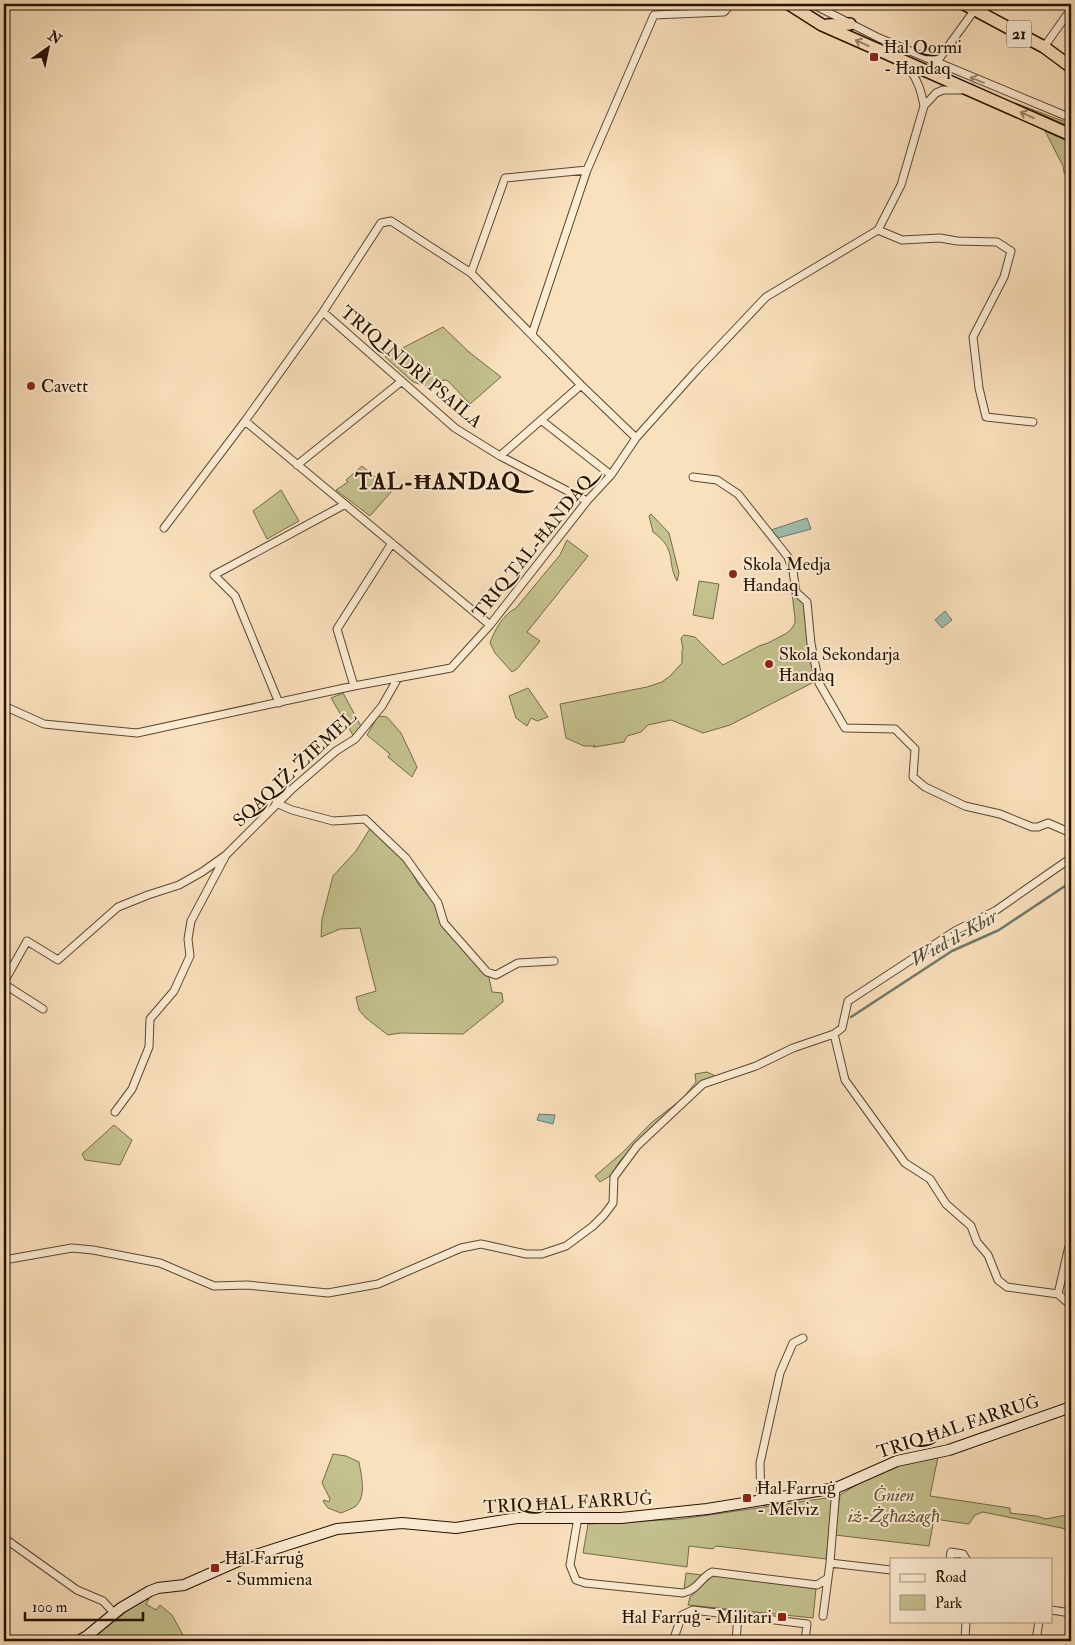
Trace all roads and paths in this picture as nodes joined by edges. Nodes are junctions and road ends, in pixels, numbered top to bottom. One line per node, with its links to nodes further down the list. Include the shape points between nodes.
1 (731, 4): 16 (street, via 724,12 654,15)
2 (788, 4): 7 (highway)
3 (812, 4): 6 (street)
4 (972, 6): 8 (highway, 21); 10 (street)
5 (1071, 9): 8 (street)
6 (850, 24): 7 (highway); 10 (street)
7 (822, 25): 9 (highway, one-way to 7)
8 (1044, 47): 11 (highway, 21)
9 (901, 60): 12 (highway); 13 (street, via 918,83)
10 (936, 63): 14 (street, one-way to 10)
11 (1071, 67)
12 (974, 92): 13 (street, via 943,90); 15 (highway, one-way to 12)
13 (924, 106): 17 (street, via 902,185)
14 (1071, 118)
15 (1071, 135)
16 (588, 170): 18 (street, via 505,178); 20 (street)
17 (878, 230): 25 (street, via 902,240 940,238 957,242 997,242 1011,251 1004,277 973,337 979,388 986,417); 26 (street, TRIQ TAL-ĦANDAQ, via 766,297)
18 (471, 273): 19 (street, via 391,221 382,223); 20 (street)
19 (322, 312): 21 (street, TRIQ INDRÌ PSAILA); 24 (street)
20 (532, 334): 22 (street)
21 (402, 381): 27 (street, TRIQ INDRÌ PSAILA, via 455,428); 28 (street)
22 (581, 384): 23 (street); 26 (street)
23 (540, 420): 27 (street); 29 (street)
24 (245, 421): 28 (street); 33 (street)
25 (1032, 422)
26 (636, 438): 29 (street, TRIQ TAL-ĦANDAQ)
27 (500, 456): 31 (street, TRIQ INDRÌ PSAILA)
28 (297, 465): 32 (street)
29 (611, 475): 31 (street, TRIQ TAL-ĦANDAQ)
30 (693, 477): 41 (street, via 716,480 738,494 788,557 796,592 807,602 811,644 820,683 844,728 894,730 916,749 913,777 965,806 1000,814 1032,827 1048,823)
31 (586, 501): 35 (street, TRIQ TAL-ĦANDAQ)
32 (344, 505): 34 (street); 38 (street, via 214,575 235,596)
33 (164, 528)
34 (392, 543): 35 (street); 37 (street, via 337,629)
35 (490, 625): 36 (street, TRIQ TAL-ĦANDAQ, via 452,668)
36 (398, 678): 37 (street, TRIQ TAL-ĦANDAQ); 40 (street, SQAQ IŻ-ŻIEMEL, via 382,706 355,739 336,750)
37 (354, 686): 38 (street, TRIQ TAL-ĦANDAQ)
38 (279, 703): 39 (street, TRIQ TAL-ĦANDAQ, via 137,733 44,724)
39 (4, 706)
40 (276, 803): 42 (street, SQAQ IŻ-ŻIEMEL); 44 (street, via 333,821 365,819 406,858 438,903 444,923 487,972 496,976 518,964)
41 (1071, 833)
42 (226, 855): 45 (street, via 179,885 118,907 58,960 27,941); 48 (street, via 191,921 190,956 174,991 150,1019 149,1047 132,1089)
43 (1071, 858): 47 (street, via 995,911 954,931 848,1001 842,1028)
44 (554, 961)
45 (4, 983): 46 (street)
46 (43, 1009)
47 (834, 1034): 50 (street, via 703,1084 637,1146 614,1177 613,1203 604,1215 566,1246 542,1254 526,1254 481,1244 461,1248 378,1284 328,1293 247,1285 214,1286 160,1263 93,1250 72,1248); 51 (street, via 845,1080 905,1163 930,1178 946,1204 971,1226 998,1280 1007,1287)
48 (115, 1112)
49 (1071, 1244): 51 (street)
50 (4, 1260)
51 (1058, 1294): 52 (street)
52 (1071, 1302)
53 (803, 1338): 56 (street, via 793,1343 780,1373 760,1463)
54 (1071, 1407): 55 (main road, TRIQ ĦAL FARRUĠ, via 949,1450 897,1461)
55 (836, 1488): 56 (main road, TRIQ ĦAL FARRUĠ); 61 (street)
56 (762, 1500): 57 (main road, TRIQ ĦAL FARRUĠ, via 638,1517)
57 (578, 1518): 63 (street, via 570,1565 576,1580 585,1583 683,1593 694,1590 712,1572 817,1585); 65 (main road, TRIQ ĦAL FARRUĠ, via 517,1518 456,1528 402,1523 337,1529 242,1559 184,1585 150,1591)
58 (4, 1538): 65 (street, via 76,1590 103,1601)
59 (950, 1558): 60 (street, via 951,1552 963,1554)
60 (965, 1558)
61 (830, 1563): 62 (street); 63 (street)
62 (890, 1570)
63 (828, 1578): 68 (street)
64 (1052, 1610): 66 (street)
65 (114, 1613): 71 (main road, TRIQ ĦAL FARRUĠ)
66 (1071, 1613)
67 (738, 1615): 72 (street, via 693,1610 682,1616); 73 (street); 74 (street, via 807,1624)
68 (823, 1616)
69 (966, 1622): 75 (street)
70 (1039, 1622): 76 (street)
71 (78, 1641)
72 (673, 1641)
73 (736, 1641)
74 (805, 1641)
75 (965, 1641)
76 (1036, 1641)

